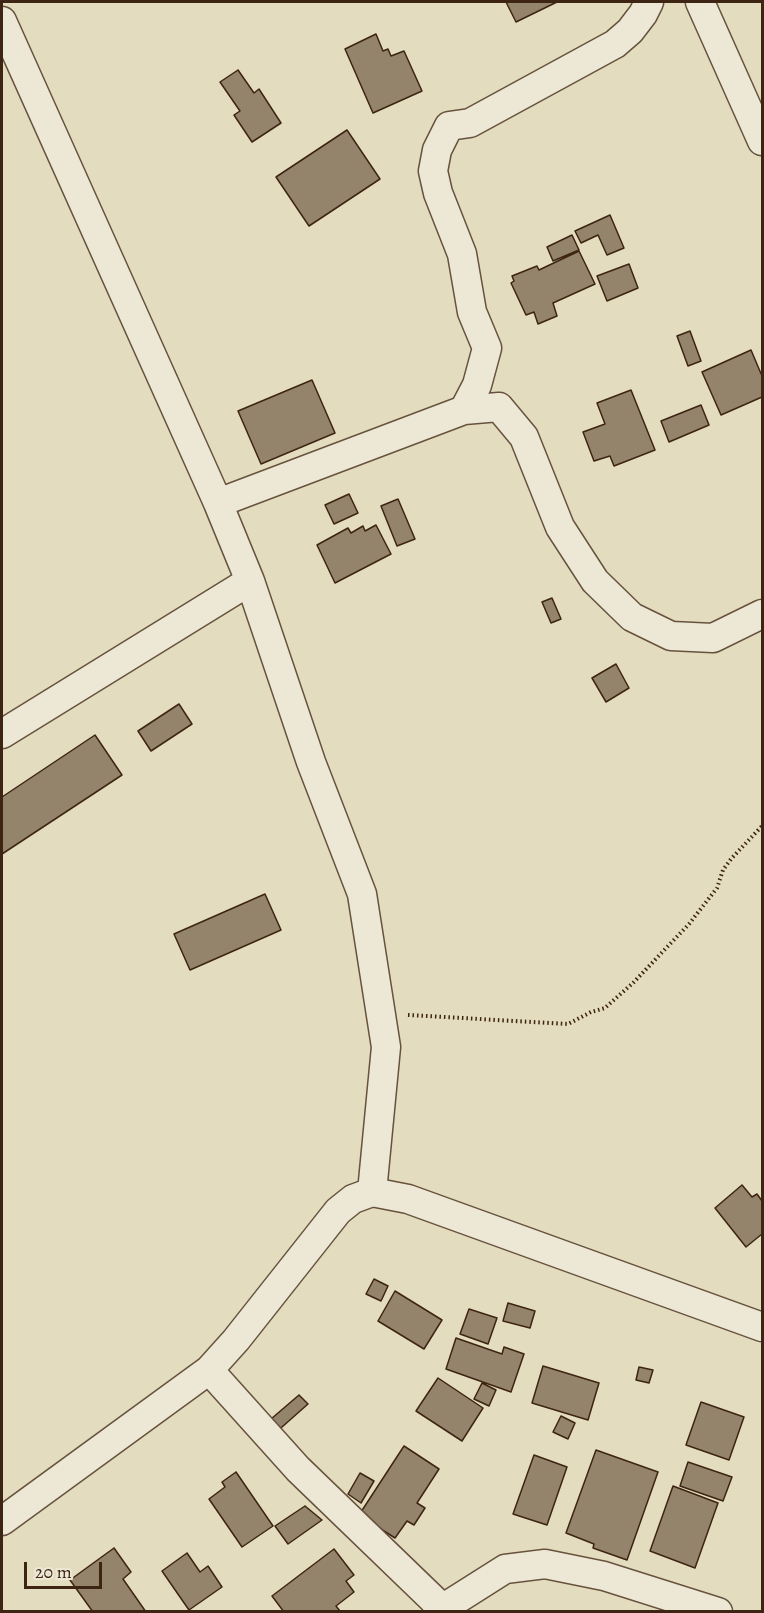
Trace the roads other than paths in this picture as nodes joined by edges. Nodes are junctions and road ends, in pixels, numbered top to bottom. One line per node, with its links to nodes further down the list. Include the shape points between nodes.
1 (649, 2): 5 (street, via 630,31 615,44 470,123 449,126 437,150 433,171 438,193 462,254 472,312 487,348 477,385)
2 (700, 2): 4 (street)
3 (2, 21): 6 (street)
4 (762, 141)
5 (464, 410): 6 (street); 8 (street, via 499,407 518,429 560,526 595,581 632,617 671,636 713,638)
6 (218, 503): 7 (street)
7 (250, 581): 9 (street); 10 (street, via 311,762 362,894 386,1047)
8 (762, 614)
9 (2, 734)
10 (372, 1192): 11 (street, via 408,1198); 12 (street, via 338,1210)
11 (760, 1324)
12 (209, 1370): 13 (street); 14 (street, via 298,1469)
13 (2, 1521)
14 (439, 1610): 15 (street, via 505,1569 545,1564 604,1576)
15 (718, 1611)

